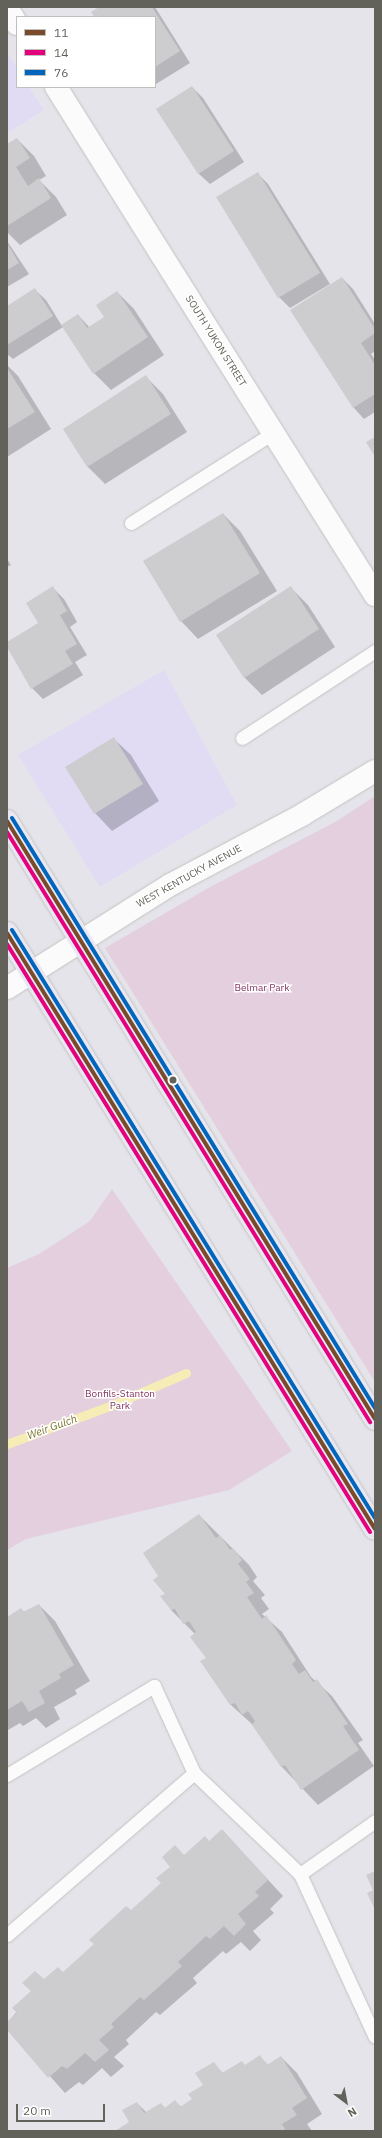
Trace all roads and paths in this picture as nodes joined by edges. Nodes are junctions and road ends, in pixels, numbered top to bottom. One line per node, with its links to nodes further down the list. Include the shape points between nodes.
1 (7, 8): 2 (street)
2 (16, 22)
3 (57, 88): 4 (street, SOUTH YUKON STREET)
4 (273, 433): 5 (lane); 6 (street, SOUTH YUKON STREET)
5 (131, 522)
6 (375, 595)
7 (375, 651): 8 (lane)
8 (242, 738)
9 (375, 771): 12 (street, WEST KENTUCKY AVENUE, via 302,815 170,885)
10 (7, 821): 12 (main road)
11 (7, 933): 13 (main road)
12 (79, 941): 13 (street, WEST KENTUCKY AVENUE); 15 (main road)
13 (32, 972): 14 (street, WEST KENTUCKY AVENUE); 16 (main road)
14 (7, 988)
15 (375, 1419)
16 (375, 1529)
17 (194, 1773): 18 (lane, via 154,1686); 20 (lane); 21 (lane)
18 (7, 1775)
19 (375, 1821): 20 (lane)
20 (300, 1874): 22 (lane)
21 (7, 1935)
22 (375, 2037)

